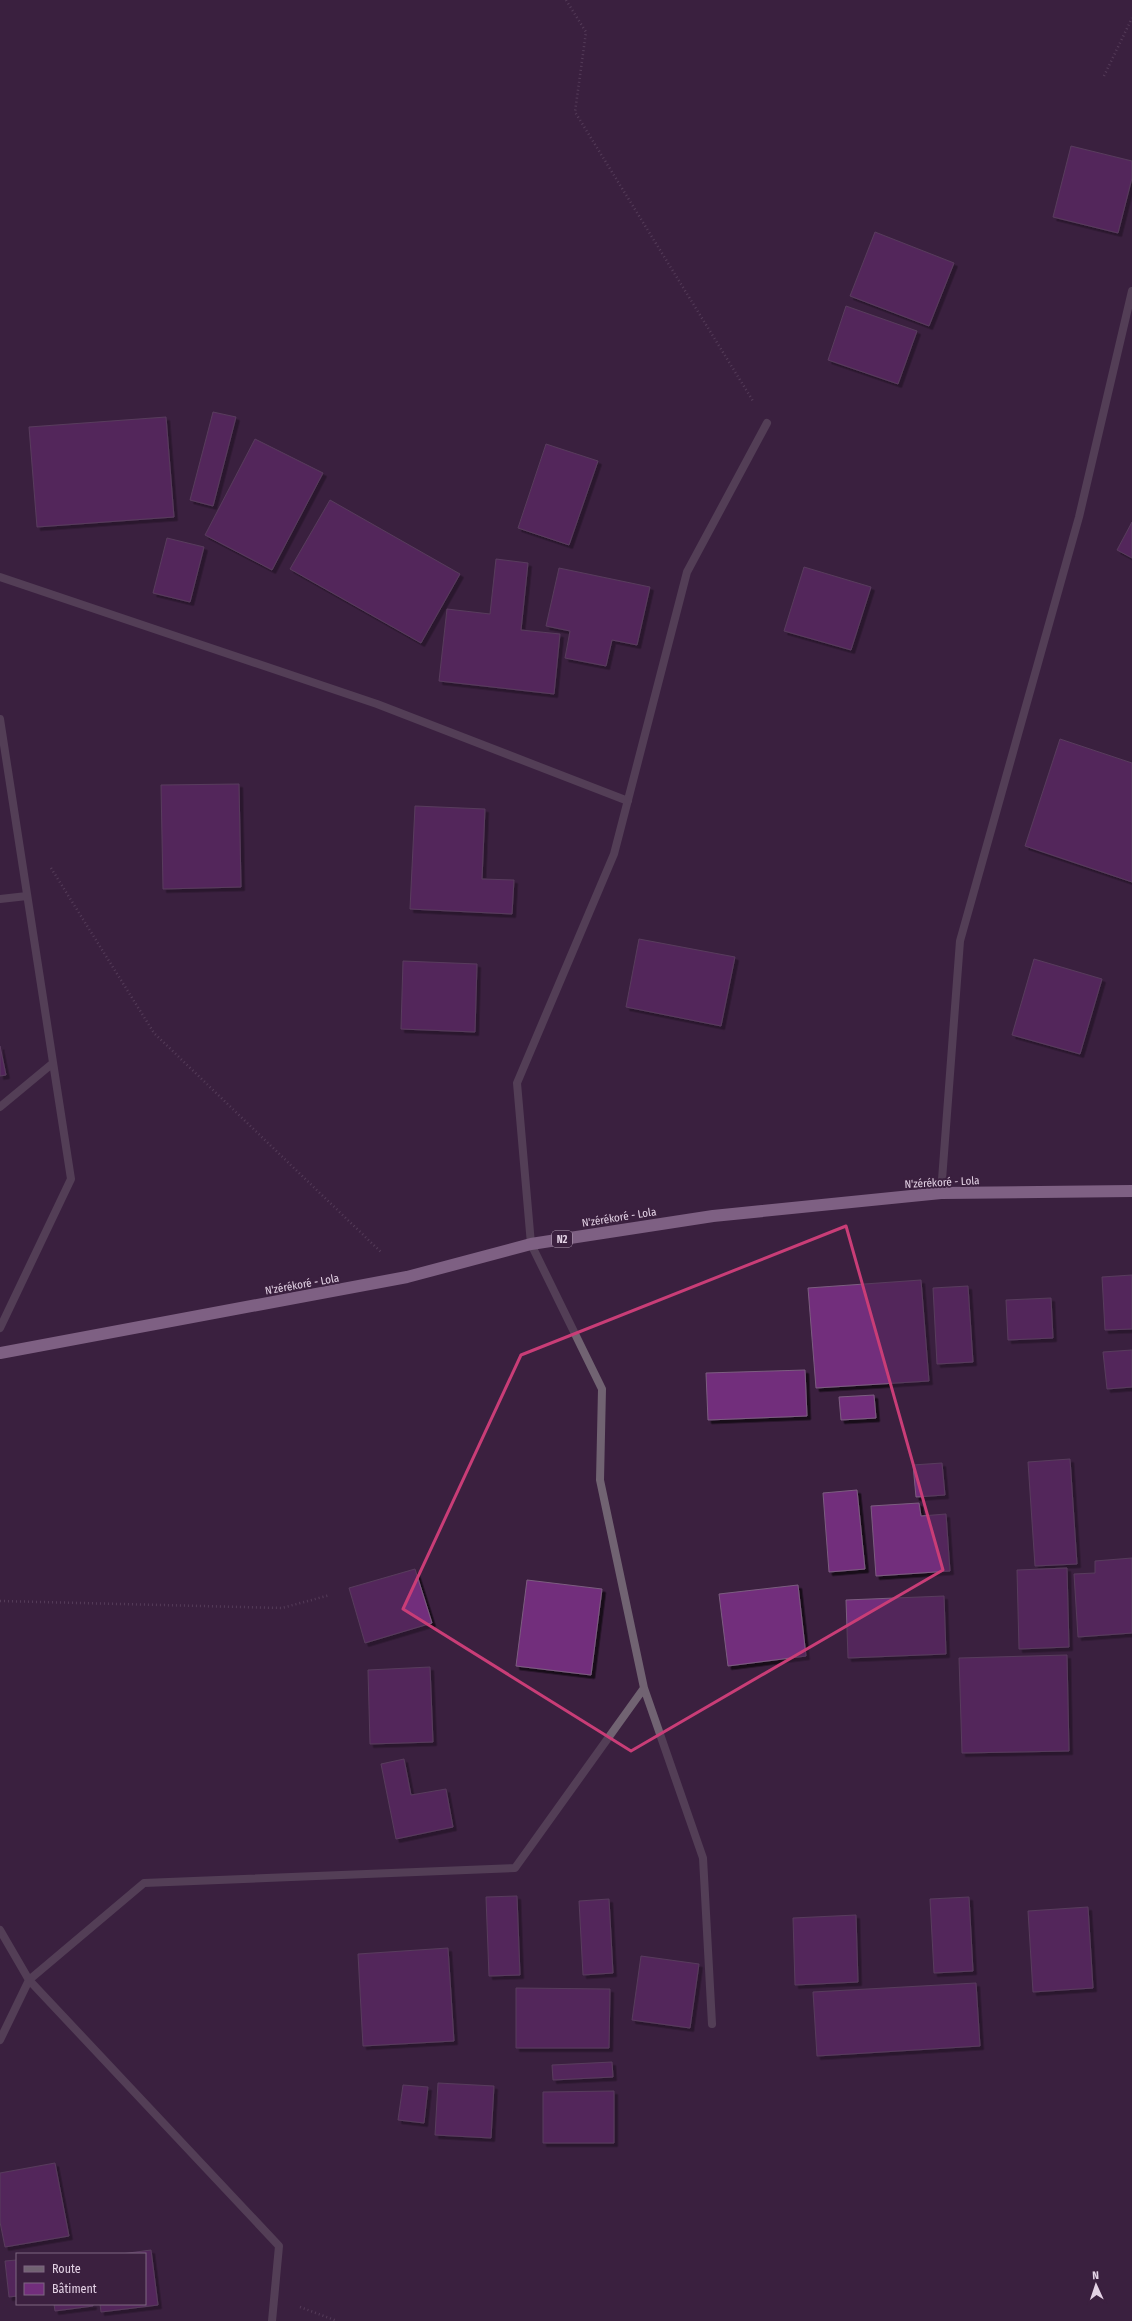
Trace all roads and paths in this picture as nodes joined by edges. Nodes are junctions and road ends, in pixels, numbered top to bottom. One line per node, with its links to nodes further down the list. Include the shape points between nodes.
1 (566, 0): 5 (path, via 586,32 575,112)
2 (1132, 18): 3 (path)
3 (1104, 76)
4 (1132, 291): 15 (street, via 1079,517 960,941)
5 (766, 423): 8 (street, via 687,572)
6 (0, 577): 8 (street, via 377,704)
7 (0, 720): 10 (street)
8 (628, 801): 16 (street, via 614,854 517,1083)
9 (48, 864): 17 (path, via 154,1034)
10 (27, 896): 11 (street); 12 (street)
11 (0, 899)
12 (53, 1063): 13 (street); 18 (street, via 71,1179)
13 (0, 1107)
14 (1132, 1191): 15 (highway, N'zérékoré - Lola / N2)
15 (941, 1193): 16 (highway, N'zérékoré - Lola / N2, via 713,1216)
16 (531, 1244): 17 (highway, N'zérékoré - Lola / N2); 22 (street, via 602,1390 600,1480)
17 (407, 1277): 19 (highway, N'zérékoré - Lola / N2)
18 (0, 1328)
19 (0, 1353)
20 (330, 1595): 21 (path, via 282,1608)
21 (0, 1601)
22 (644, 1688): 24 (street, via 515,1868 144,1883); 25 (street, via 703,1858)
23 (0, 1930): 24 (street)
24 (29, 1980): 26 (street); 27 (street, via 279,2246)
25 (712, 2024)
26 (0, 2040)
27 (273, 2297): 28 (street); 29 (path)
28 (272, 2321)
29 (338, 2321)

